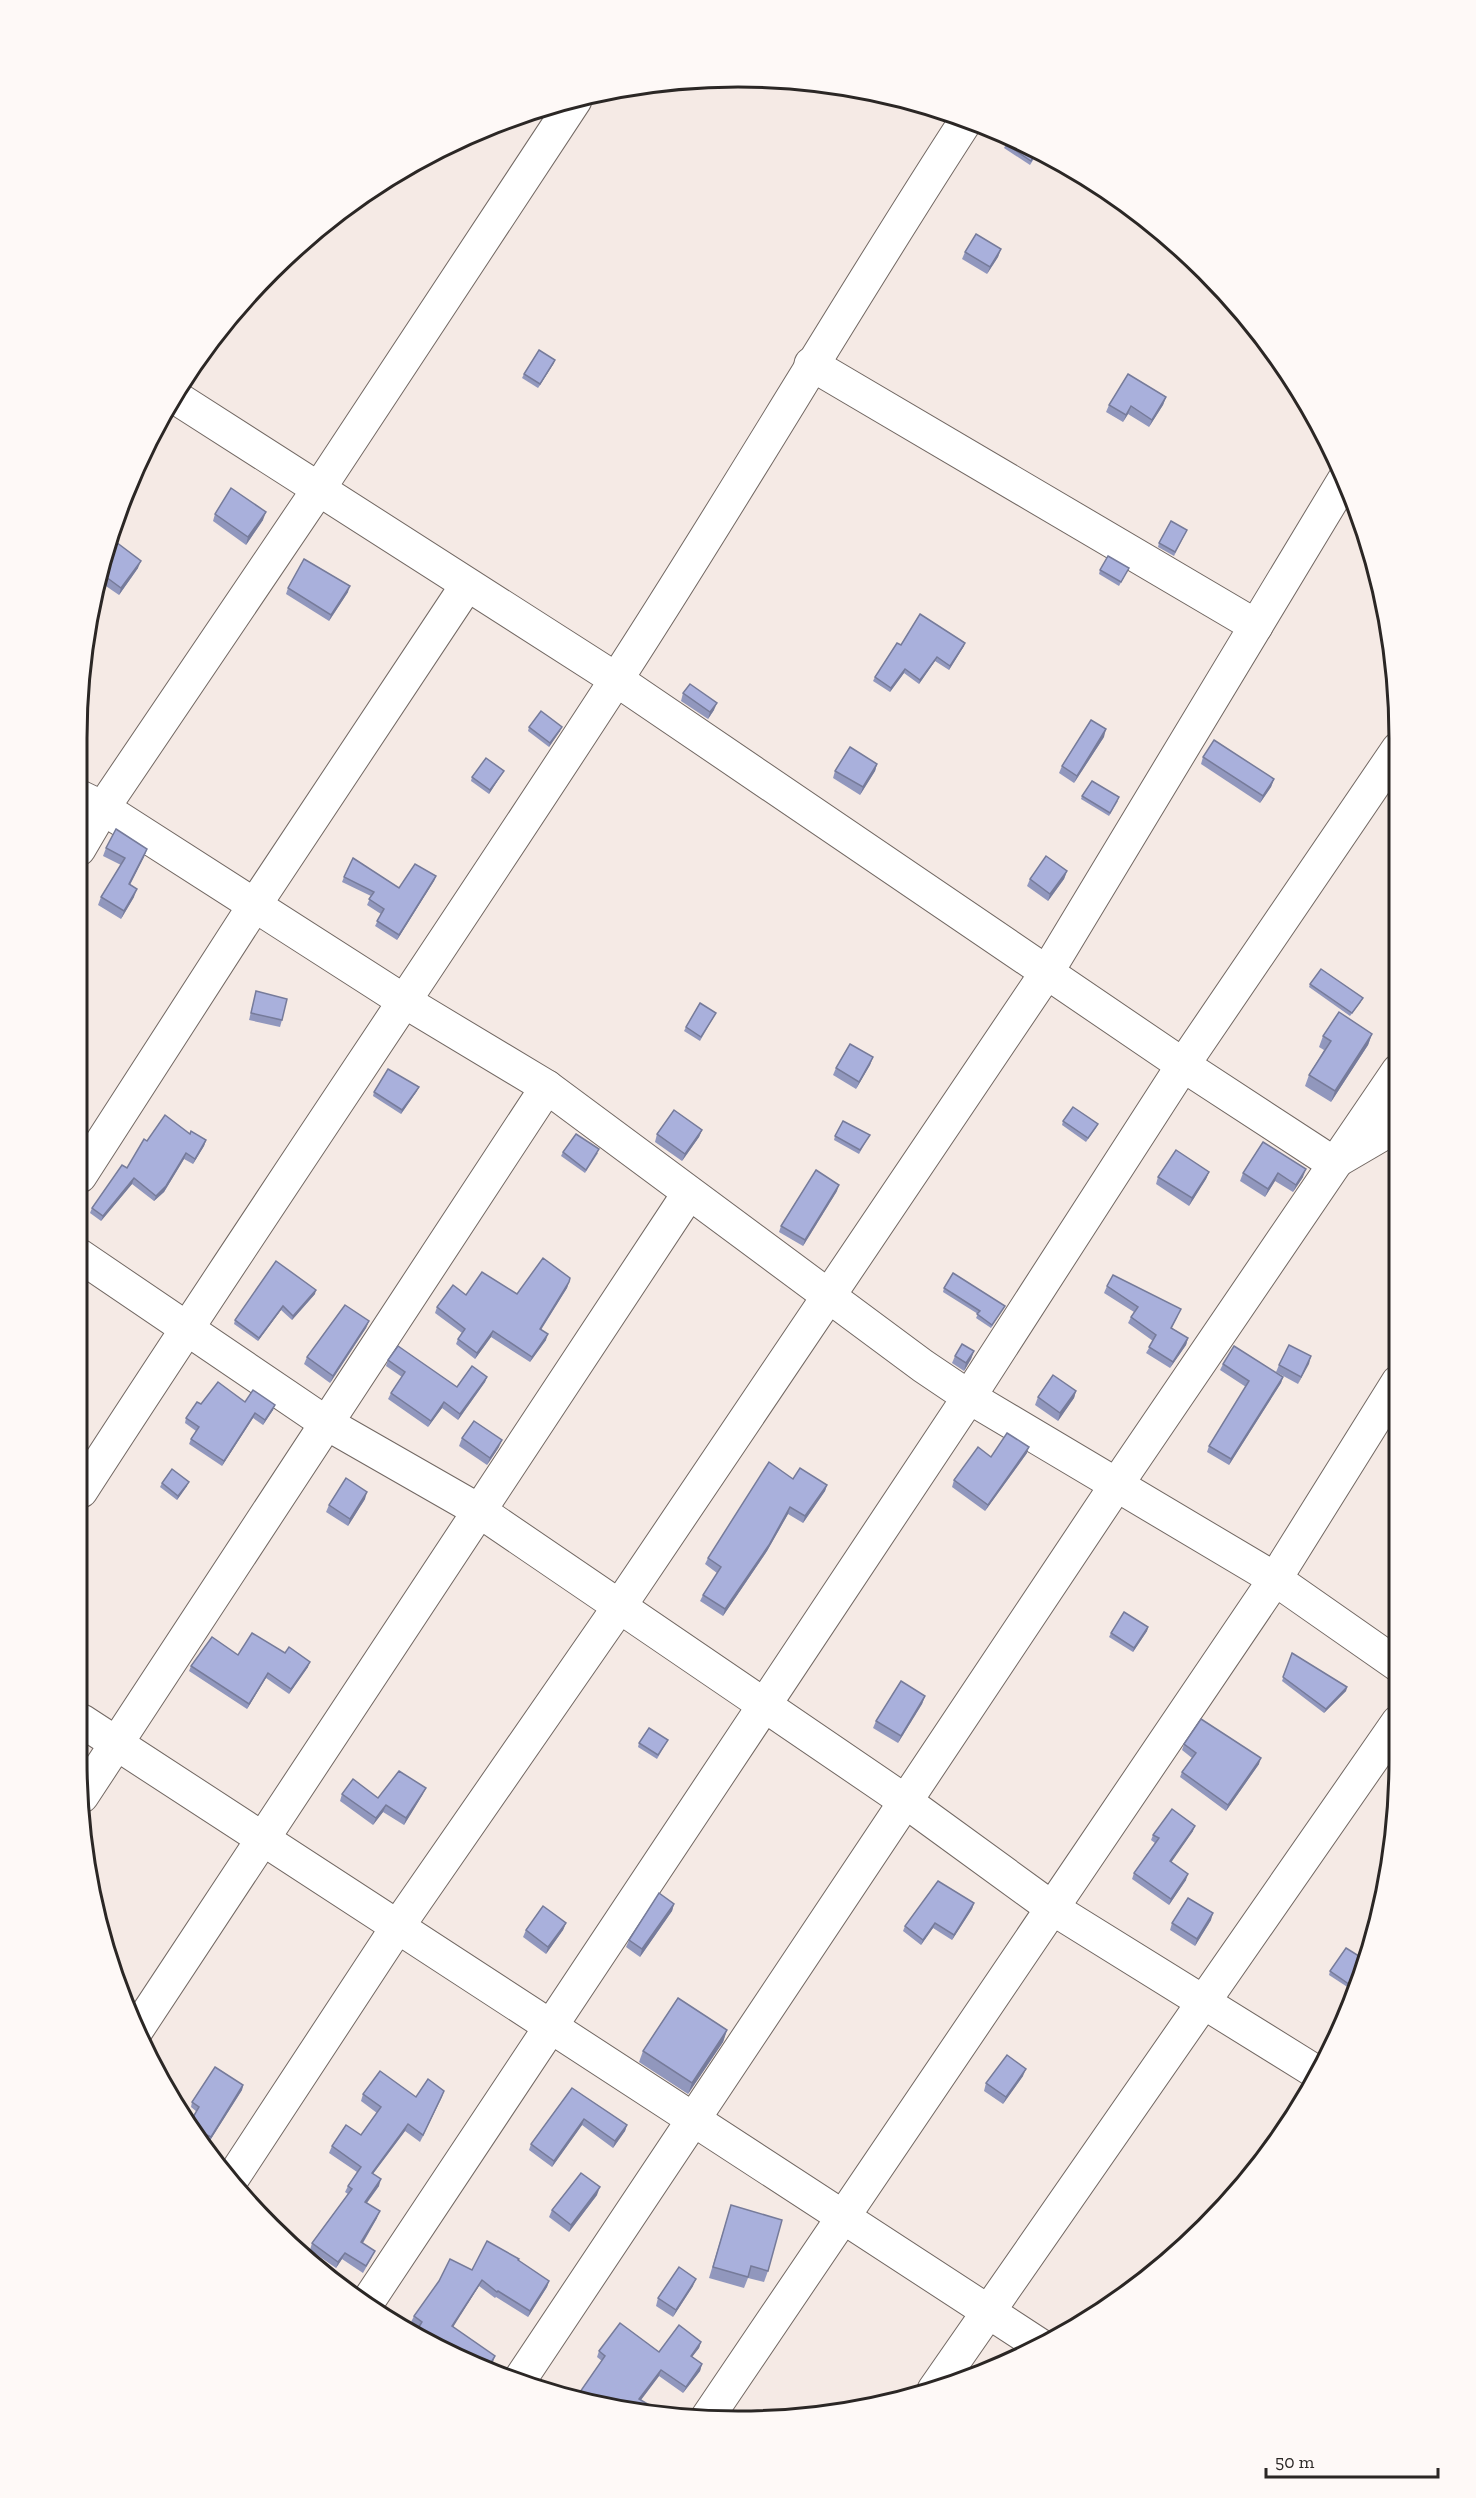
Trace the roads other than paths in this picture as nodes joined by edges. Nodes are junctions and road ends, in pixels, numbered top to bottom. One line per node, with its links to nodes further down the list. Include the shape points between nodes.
1 (569, 109): 6 (street)
2 (962, 127): 3 (street)
3 (811, 364): 8 (street); 9 (street)
4 (181, 401): 6 (street)
5 (1339, 489): 8 (street)
6 (318, 490): 7 (street); 11 (street)
7 (467, 585): 9 (street); 13 (street)
8 (1256, 626): 14 (street)
9 (616, 680): 14 (street); 15 (street)
10 (1389, 762): 16 (street)
11 (91, 802): 12 (street); 13 (street)
12 (87, 816)
13 (254, 906): 15 (street); 21 (street)
14 (1047, 972): 16 (street); 24 (street)
15 (404, 1001): 18 (street); 25 (street)
16 (1183, 1065): 20 (street); 26 (street)
17 (1389, 1084): 20 (street)
18 (547, 1088): 22 (street); 28 (street)
19 (1389, 1130): 20 (street)
20 (1333, 1163): 30 (street)
21 (87, 1165)
22 (689, 1192): 24 (street); 31 (street)
23 (87, 1261): 25 (street)
24 (829, 1296): 26 (street); 33 (street)
25 (186, 1328): 28 (street); 29 (street)
26 (969, 1396): 30 (street); 35 (street)
27 (1389, 1396): 32 (street)
28 (326, 1423): 31 (street); 38 (street)
29 (87, 1482)
30 (1117, 1484): 32 (street); 40 (street)
31 (478, 1510): 33 (street); 41 (street)
32 (1275, 1579): 34 (street); 42 (street)
33 (619, 1607): 35 (street); 43 (street)
34 (1389, 1659)
35 (765, 1706): 40 (street); 46 (street)
36 (87, 1724): 38 (street)
37 (1389, 1735): 44 (street)
38 (117, 1743): 39 (street); 41 (street)
39 (88, 1787)
40 (905, 1801): 42 (street); 48 (street)
41 (265, 1839): 43 (street); 45 (street)
42 (1052, 1908): 44 (street); 50 (street)
43 (398, 1926): 46 (street); 49 (street)
44 (1204, 2001): 47 (street); 52 (street)
45 (142, 2021)
46 (553, 2026): 48 (street); 51 (street)
47 (1311, 2069)
48 (694, 2118): 50 (street); 54 (street)
49 (236, 2173)
50 (844, 2215): 52 (street); 56 (street)
51 (371, 2297)
52 (989, 2310): 53 (street); 55 (street)
53 (1033, 2340)
54 (524, 2374)
55 (943, 2377)
56 (711, 2410)

